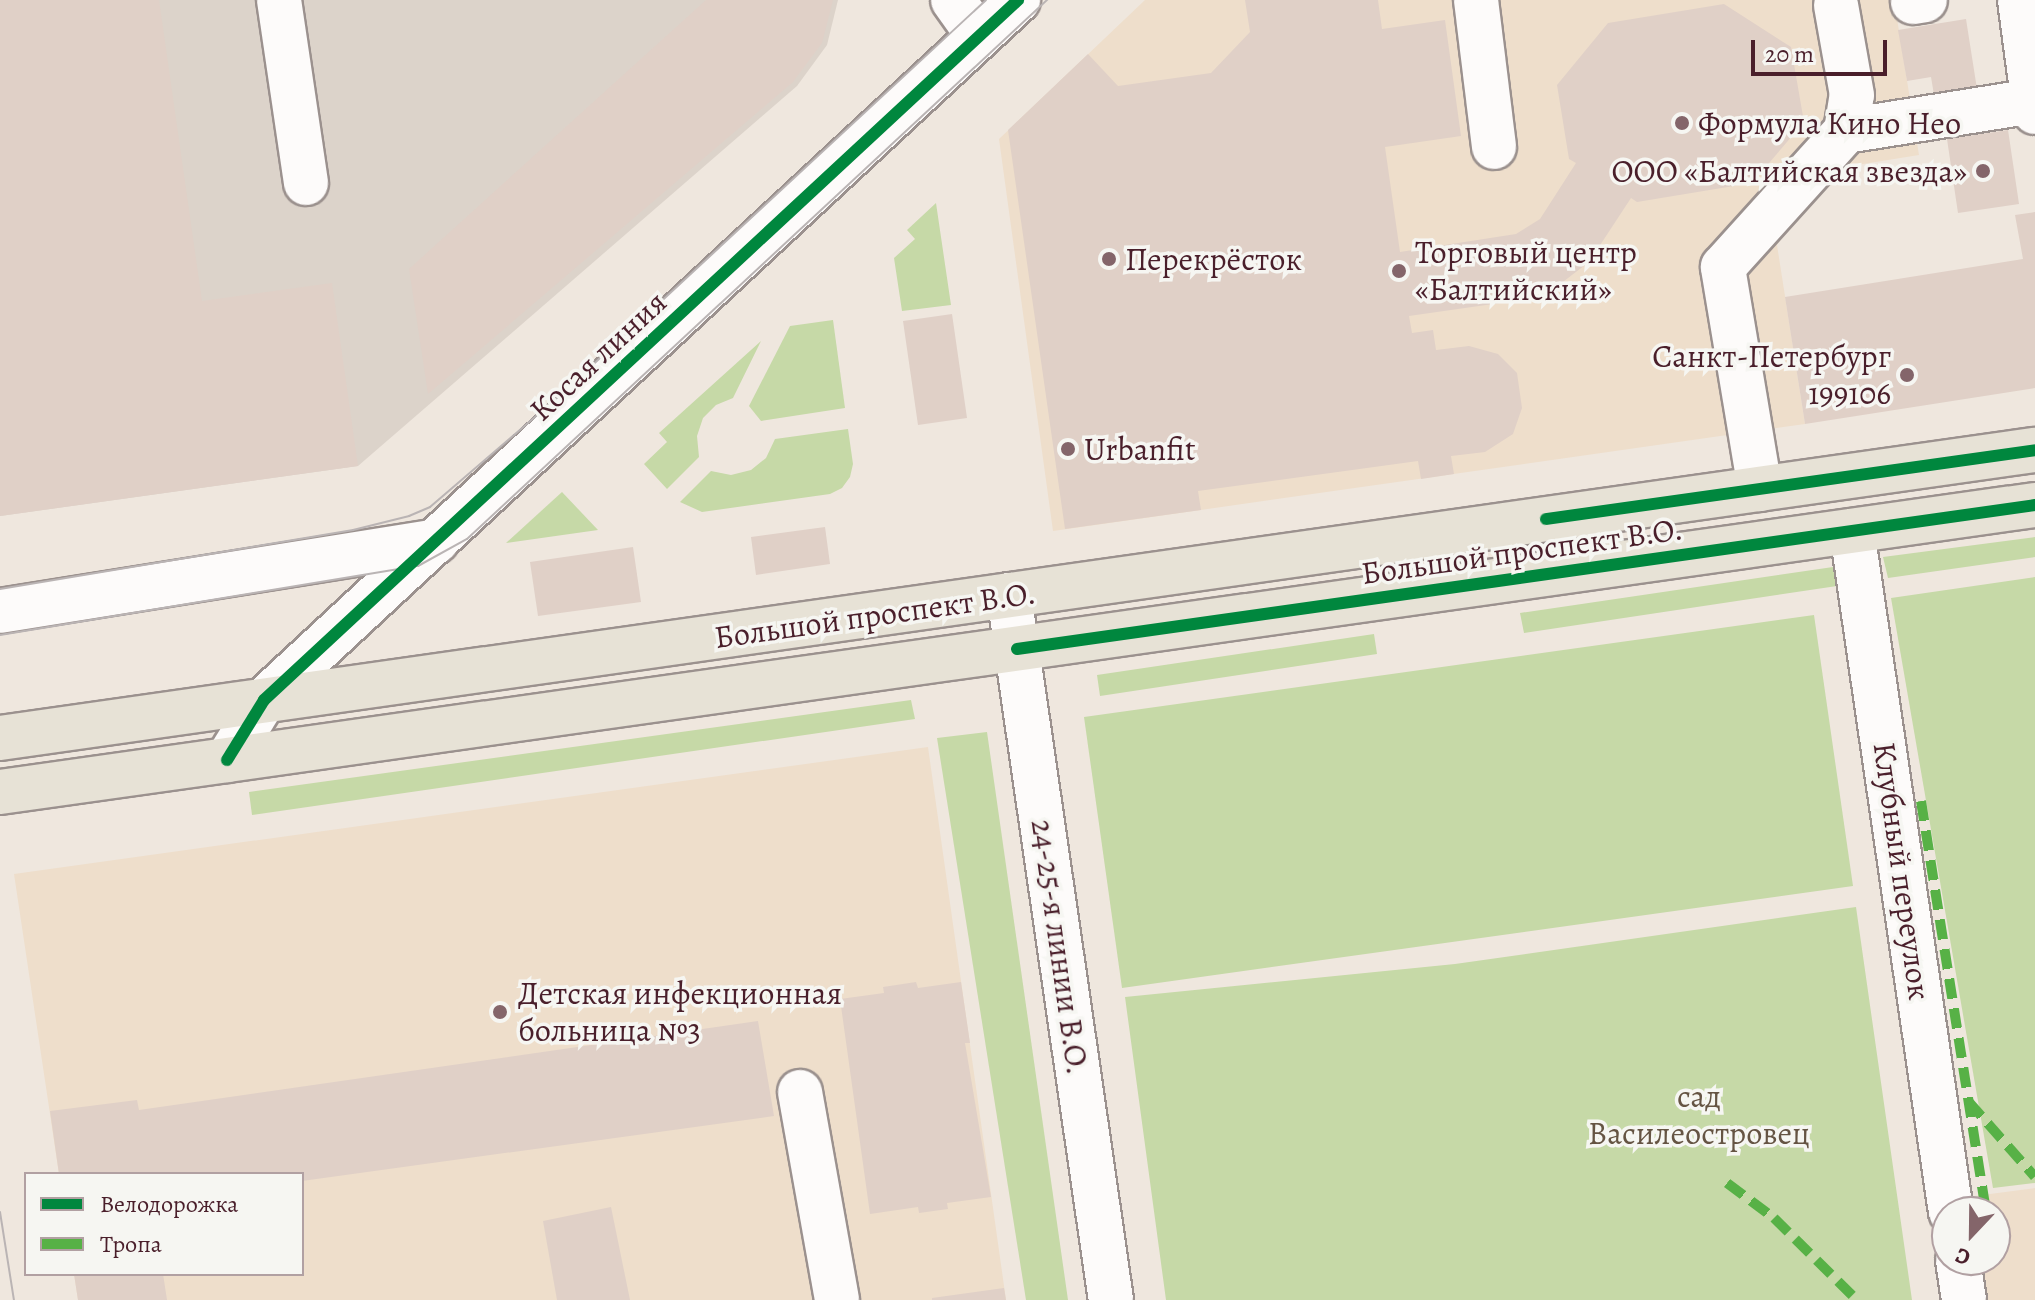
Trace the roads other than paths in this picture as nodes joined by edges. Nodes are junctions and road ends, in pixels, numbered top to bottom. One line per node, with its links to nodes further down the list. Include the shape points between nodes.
1 (279, 0): 11 (street)
2 (953, 0): 7 (street)
3 (1018, 0): 7 (street, Косая линия)
4 (1476, 0): 10 (street)
5 (2020, 0): 8 (street)
6 (1836, 5): 9 (street, via 1852,95)
7 (978, 35): 16 (street, Косая линия)
8 (2033, 91): 9 (street)
9 (1846, 131): 13 (street, via 1723,267)
10 (1494, 147)
11 (306, 183)
12 (2035, 450): 13 (main road, Большой проспект В.О.)
13 (1760, 489): 17 (main road, Большой проспект В.О.)
14 (2035, 505): 15 (main road, Большой проспект В.О.)
15 (1852, 531): 19 (main road, Большой проспект В.О.); 25 (street, Клубный переулок)
16 (436, 541): 18 (street); 20 (street, Косая линия)
17 (1009, 595): 19 (street, 24-25-я линии В.О.); 20 (main road, Большой проспект В.О.)
18 (0, 611)
19 (1017, 649): 22 (main road, Большой проспект В.О.); 28 (street, 24-25-я линии В.О.)
20 (264, 700): 21 (main road, Большой проспект В.О.); 22 (street, Косая линия)
21 (0, 738)
22 (227, 760): 23 (main road, Большой проспект В.О.)
23 (0, 792)
24 (800, 1092): 27 (street)
25 (1949, 1196)
26 (1960, 1276): 29 (street)
27 (837, 1300)
28 (1111, 1300)
29 (1964, 1300)

